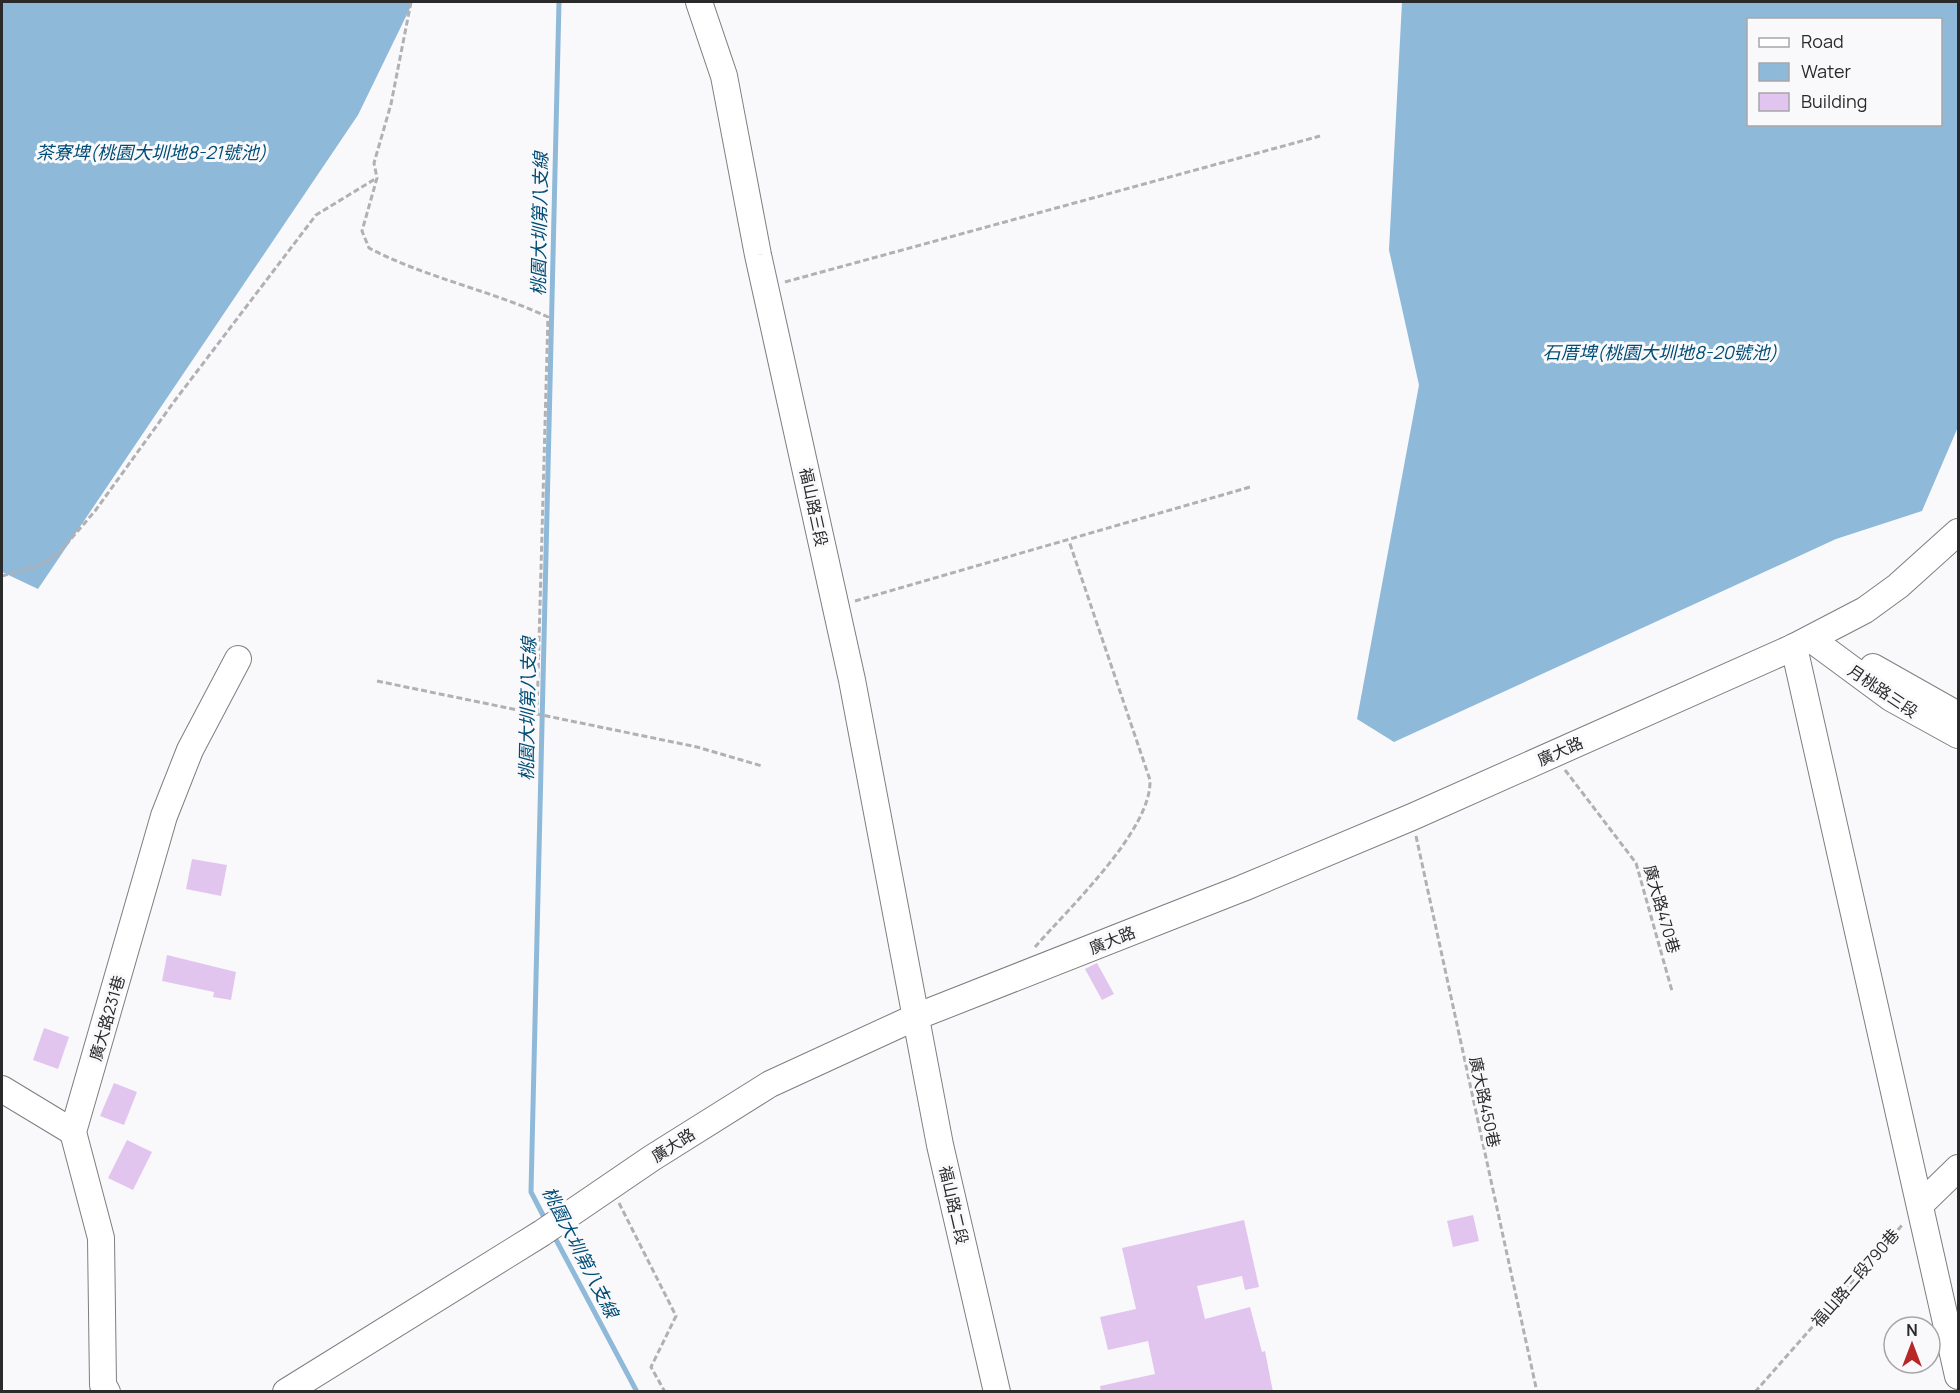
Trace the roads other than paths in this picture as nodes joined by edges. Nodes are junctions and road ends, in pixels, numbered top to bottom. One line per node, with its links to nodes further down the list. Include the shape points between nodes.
1 (699, 2): 7 (street, 福山路三段, via 724,76)
2 (1959, 531): 3 (street, 廣大路, via 1898,586 1865,610)
3 (1811, 639): 5 (street, 月桃路三段); 6 (street, 月桃路三段, via 1891,698); 7 (street, 廣大路, via 1412,817); 11 (street)
4 (238, 659): 9 (street, 廣大路231巷, via 190,750 164,816)
5 (1959, 715)
6 (1959, 735)
7 (918, 1016): 14 (street, 廣大路, via 770,1084); 15 (street, 福山路二段, via 940,1145)
8 (2, 1089): 9 (street)
9 (73, 1132): 13 (street, via 101,1238 103,1386)
10 (1959, 1168): 11 (street)
11 (1921, 1204): 12 (street)
12 (1959, 1376)
13 (107, 1392)
14 (286, 1392)
15 (997, 1392)

